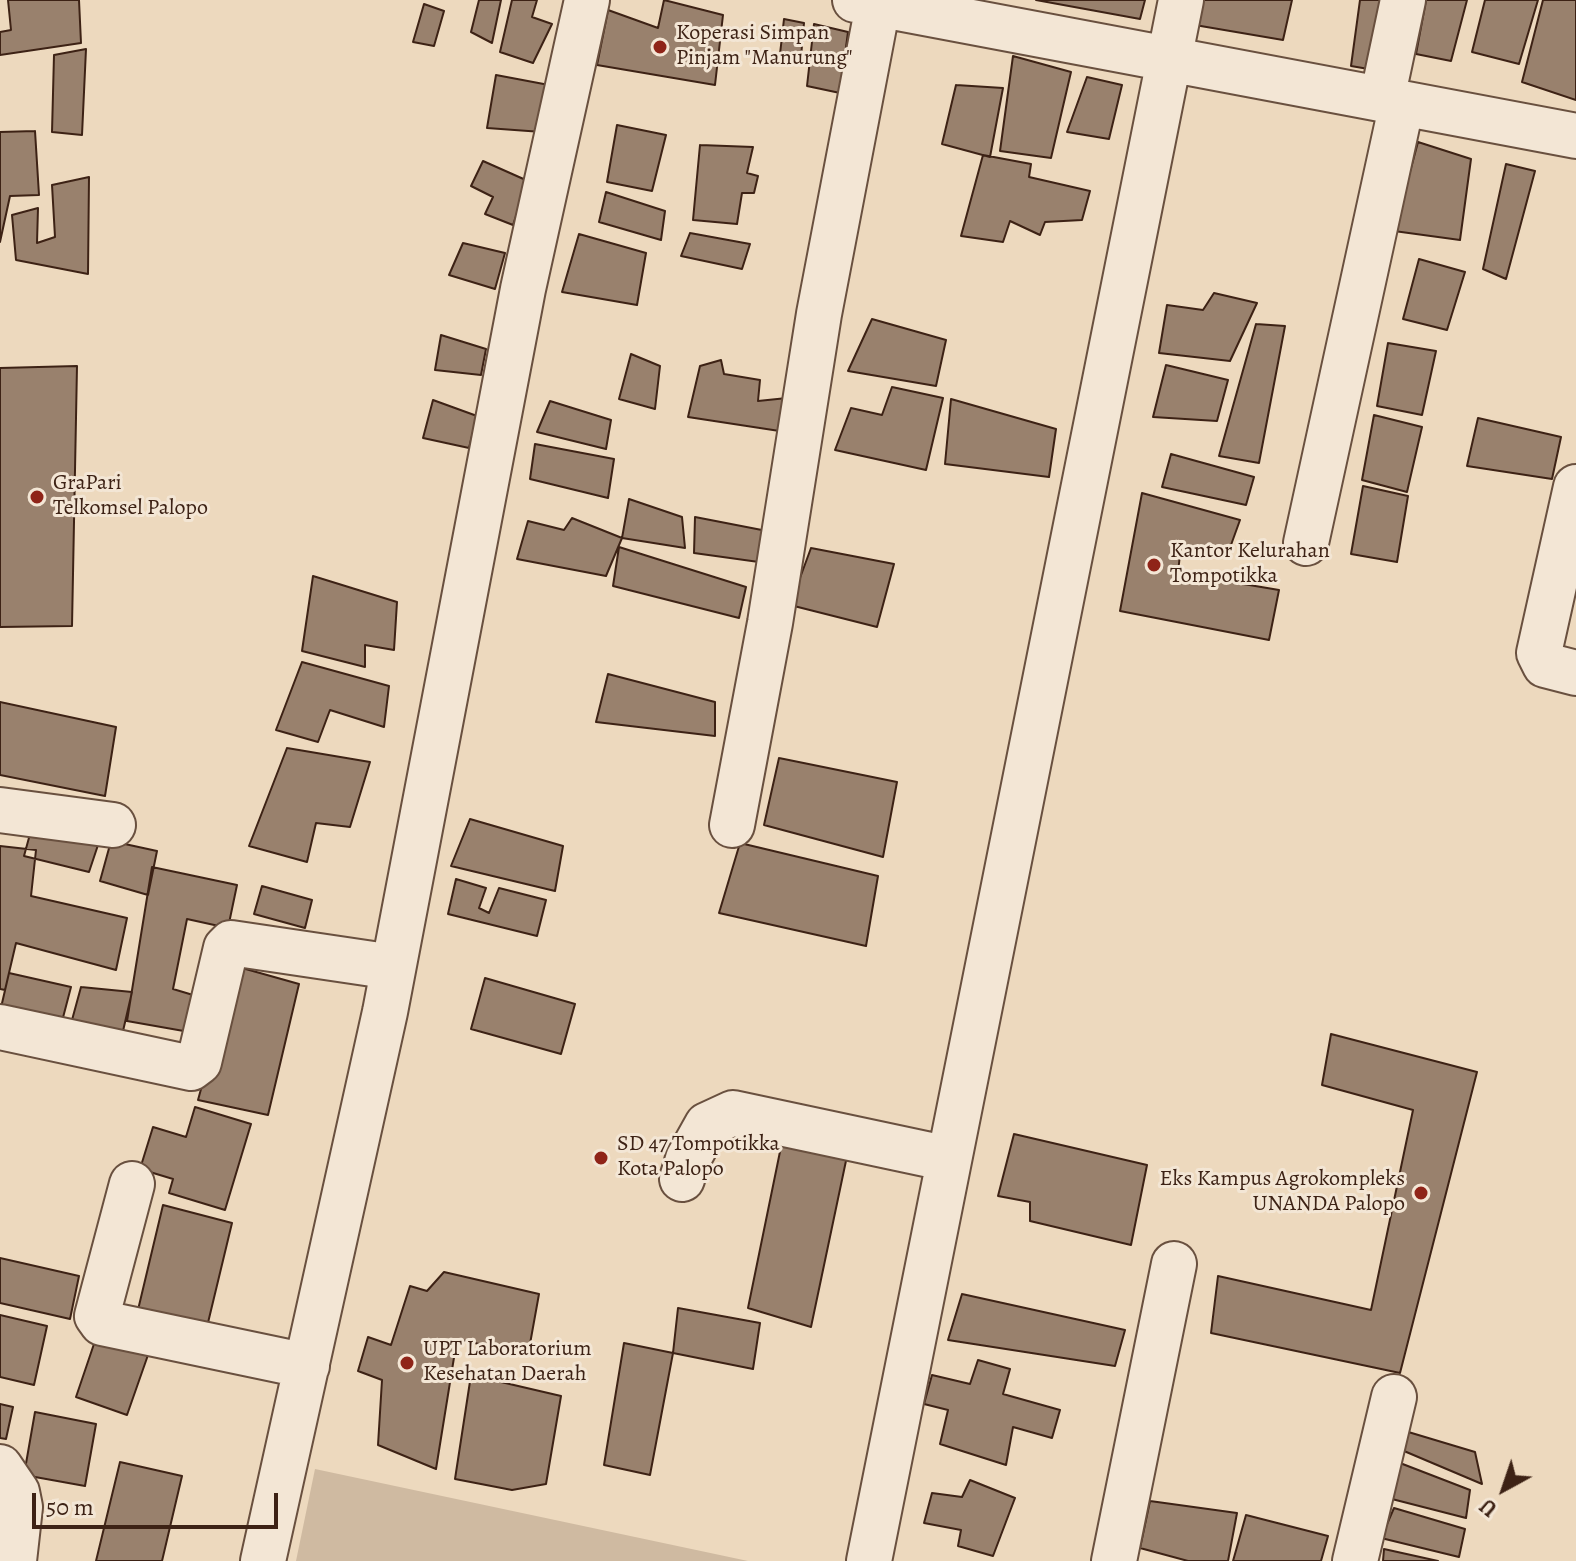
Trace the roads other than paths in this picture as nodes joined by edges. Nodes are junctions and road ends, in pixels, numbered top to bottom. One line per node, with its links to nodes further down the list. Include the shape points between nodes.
1 (587, 0): 14 (street, via 523,289)
2 (1181, 0): 5 (street)
3 (1403, 0): 6 (street)
4 (871, 2): 5 (street); 13 (street)
5 (1172, 61): 6 (street); 16 (street)
6 (1392, 101): 7 (street); 9 (street)
7 (1576, 136)
8 (1576, 487): 10 (street, via 1539,653 1545,665)
9 (1306, 543)
10 (1576, 673)
11 (0, 810): 12 (street)
12 (113, 825)
13 (732, 825)
14 (393, 967): 15 (street, via 231,943 199,1062 191,1068); 20 (street)
15 (0, 1027)
16 (949, 1159): 17 (street, via 733,1113 707,1125); 25 (street)
17 (682, 1179)
18 (132, 1184): 20 (street, via 97,1316 102,1323)
19 (1174, 1264): 26 (street)
20 (307, 1366): 24 (street)
21 (1394, 1397): 27 (street)
22 (0, 1467): 23 (street, via 19,1501)
23 (14, 1561)
24 (263, 1561)
25 (869, 1561)
26 (1114, 1561)
27 (1355, 1561)

